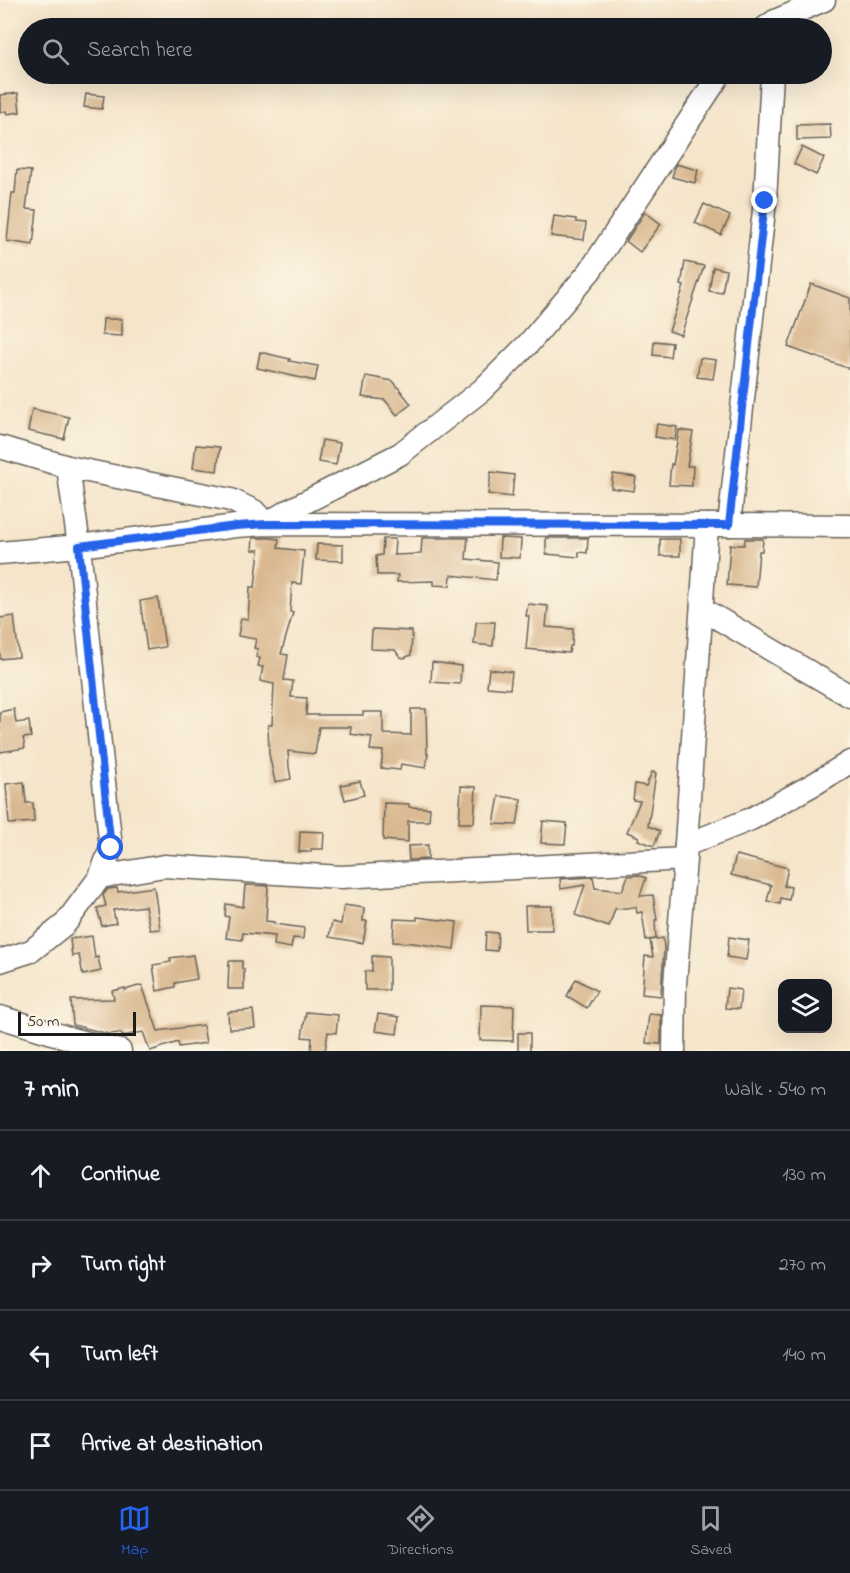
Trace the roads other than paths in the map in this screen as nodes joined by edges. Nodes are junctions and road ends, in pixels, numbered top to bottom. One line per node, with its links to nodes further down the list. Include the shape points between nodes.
1 (824, 0): 2 (street)
2 (777, 18)
3 (713, 84): 7 (street, via 590,271 483,390 400,454)
4 (771, 84): 8 (street, via 765,201)
5 (0, 447): 6 (street)
6 (68, 467): 7 (street, via 231,500 254,511); 10 (street)
7 (266, 524): 8 (street); 10 (street)
8 (718, 525): 9 (street); 12 (street)
9 (850, 526)
10 (79, 546): 11 (street); 16 (street, via 111,848)
11 (0, 553)
12 (702, 609): 13 (street); 15 (street)
13 (850, 696)
14 (850, 762): 15 (street)
15 (685, 852): 16 (street, via 341,877 164,866); 20 (street)
16 (100, 877): 17 (street, via 64,924 31,951)
17 (0, 961)
18 (0, 1017): 19 (street)
19 (120, 1051)
20 (674, 1051)

